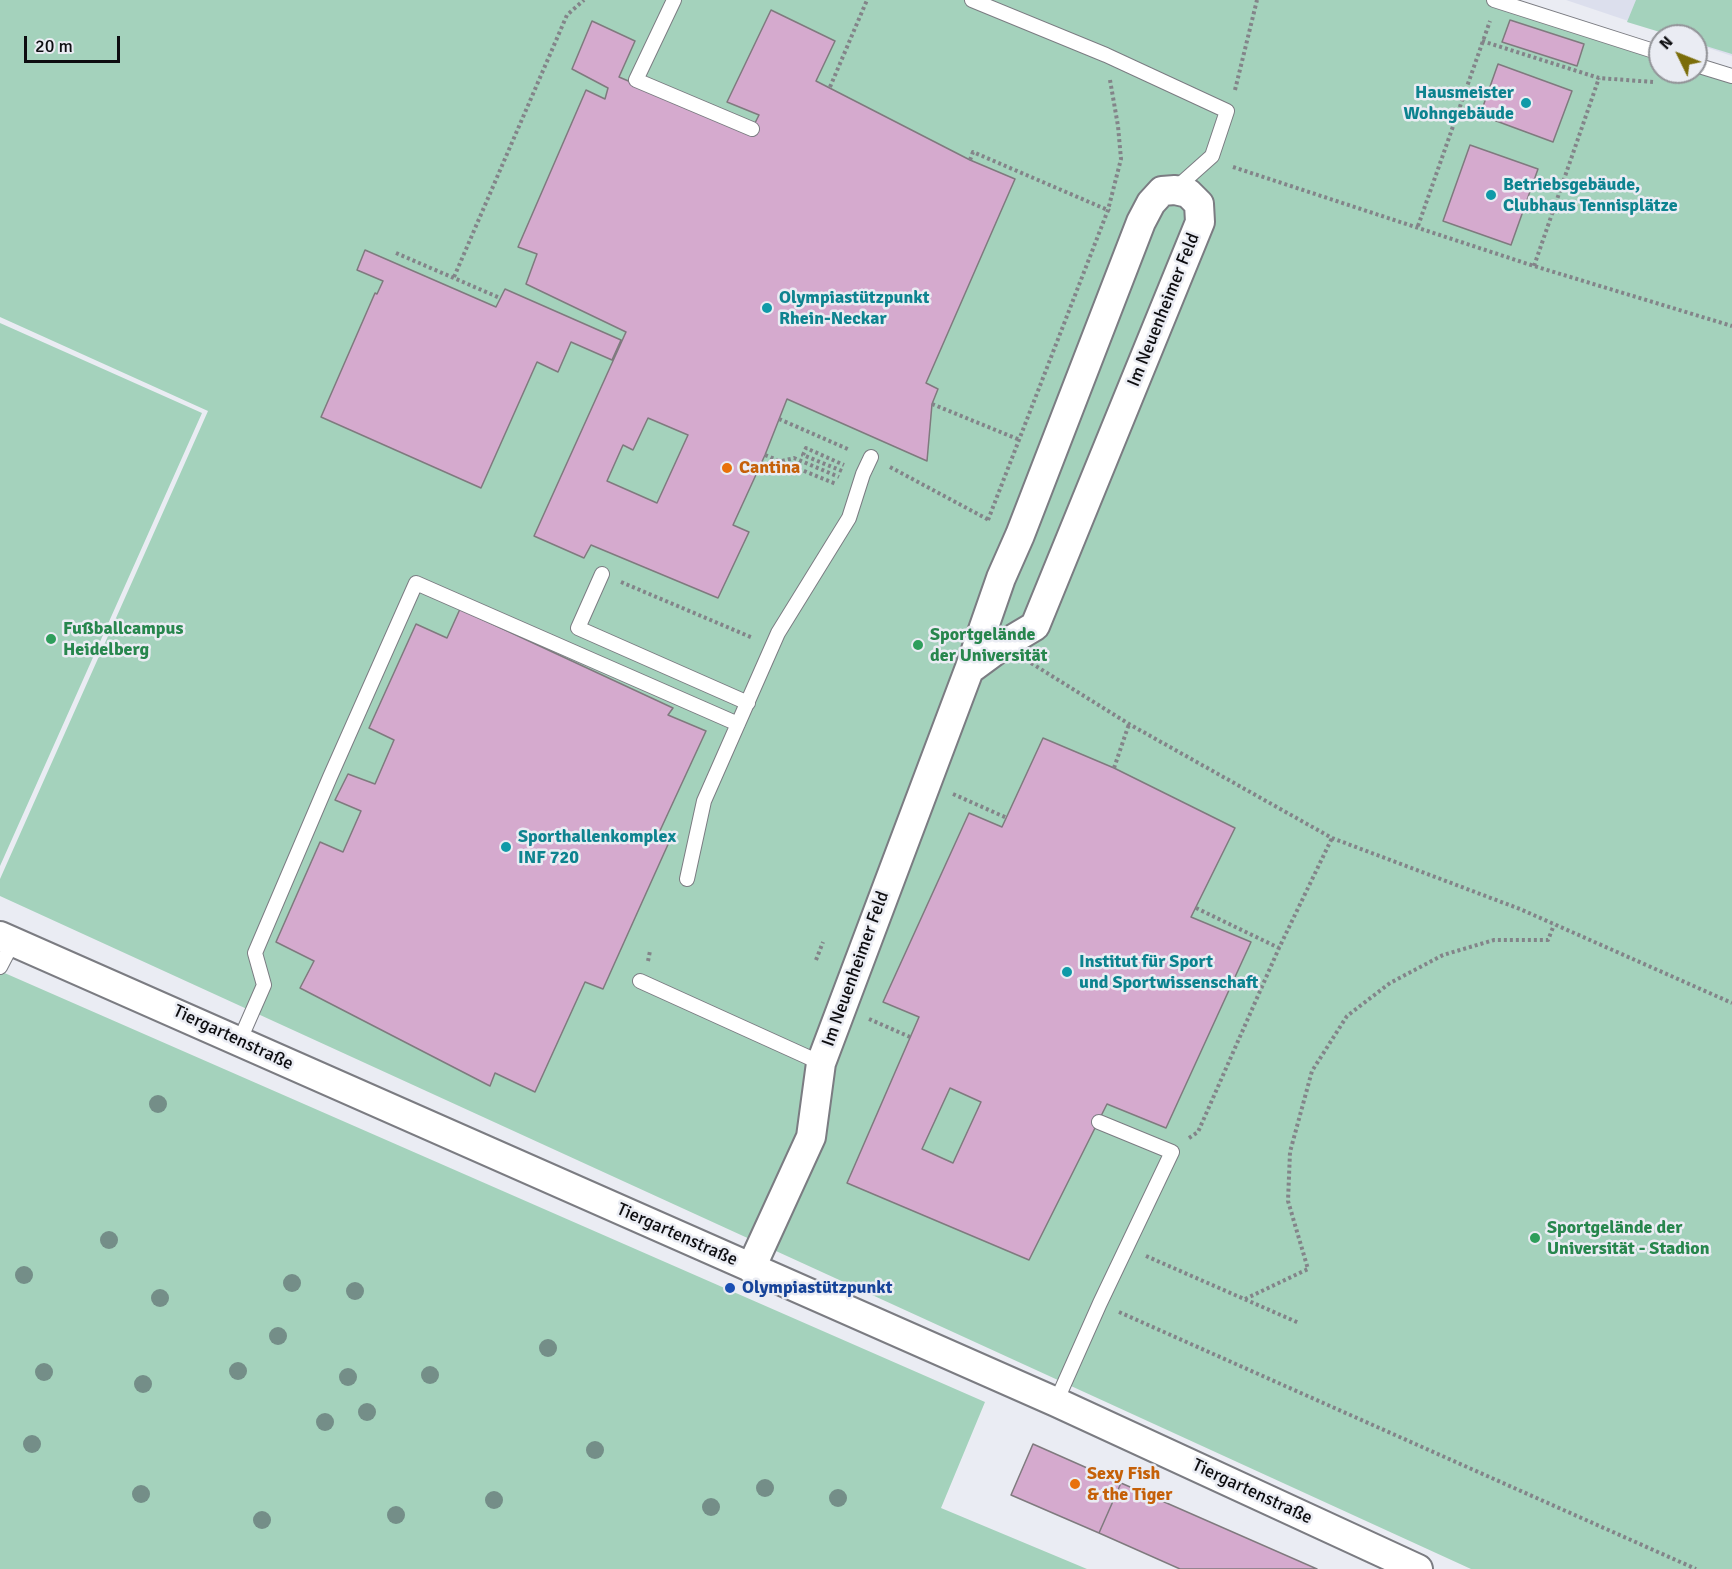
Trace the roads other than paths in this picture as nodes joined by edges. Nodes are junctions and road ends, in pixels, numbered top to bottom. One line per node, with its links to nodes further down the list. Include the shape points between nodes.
1 (674, 0): 8 (lane, via 636,80)
2 (972, 0): 9 (lane, via 1227,111 1212,156)
3 (1496, 0): 4 (lane)
4 (1532, 6): 5 (lane)
5 (1648, 49)
6 (1708, 69): 7 (lane)
7 (1732, 76)
8 (752, 129)
9 (1175, 190): 12 (street, Im Neuenheimer Feld, via 1162,191 1141,222 1000,578); 12 (street, Im Neuenheimer Feld, via 1188,193 1199,204 1200,222 1035,626)
10 (871, 457): 13 (lane, via 849,518 778,633)
11 (602, 574): 13 (lane, via 578,628)
12 (969, 670): 20 (street, Im Neuenheimer Feld)
13 (748, 703): 14 (lane)
14 (738, 724): 15 (lane, via 704,801); 19 (lane, via 416,583 255,953 264,985)
15 (687, 879)
16 (7, 939): 17 (lane); 19 (street, Tiergartenstraße)
17 (0, 967)
18 (640, 981): 20 (lane)
19 (239, 1042): 22 (street, Tiergartenstraße)
20 (821, 1063): 22 (street, Im Neuenheimer Feld, via 811,1137)
21 (1099, 1122): 23 (lane, via 1172,1152)
22 (751, 1268): 23 (street, Tiergartenstraße)
23 (1056, 1402): 24 (street, Tiergartenstraße)
24 (1418, 1569)

